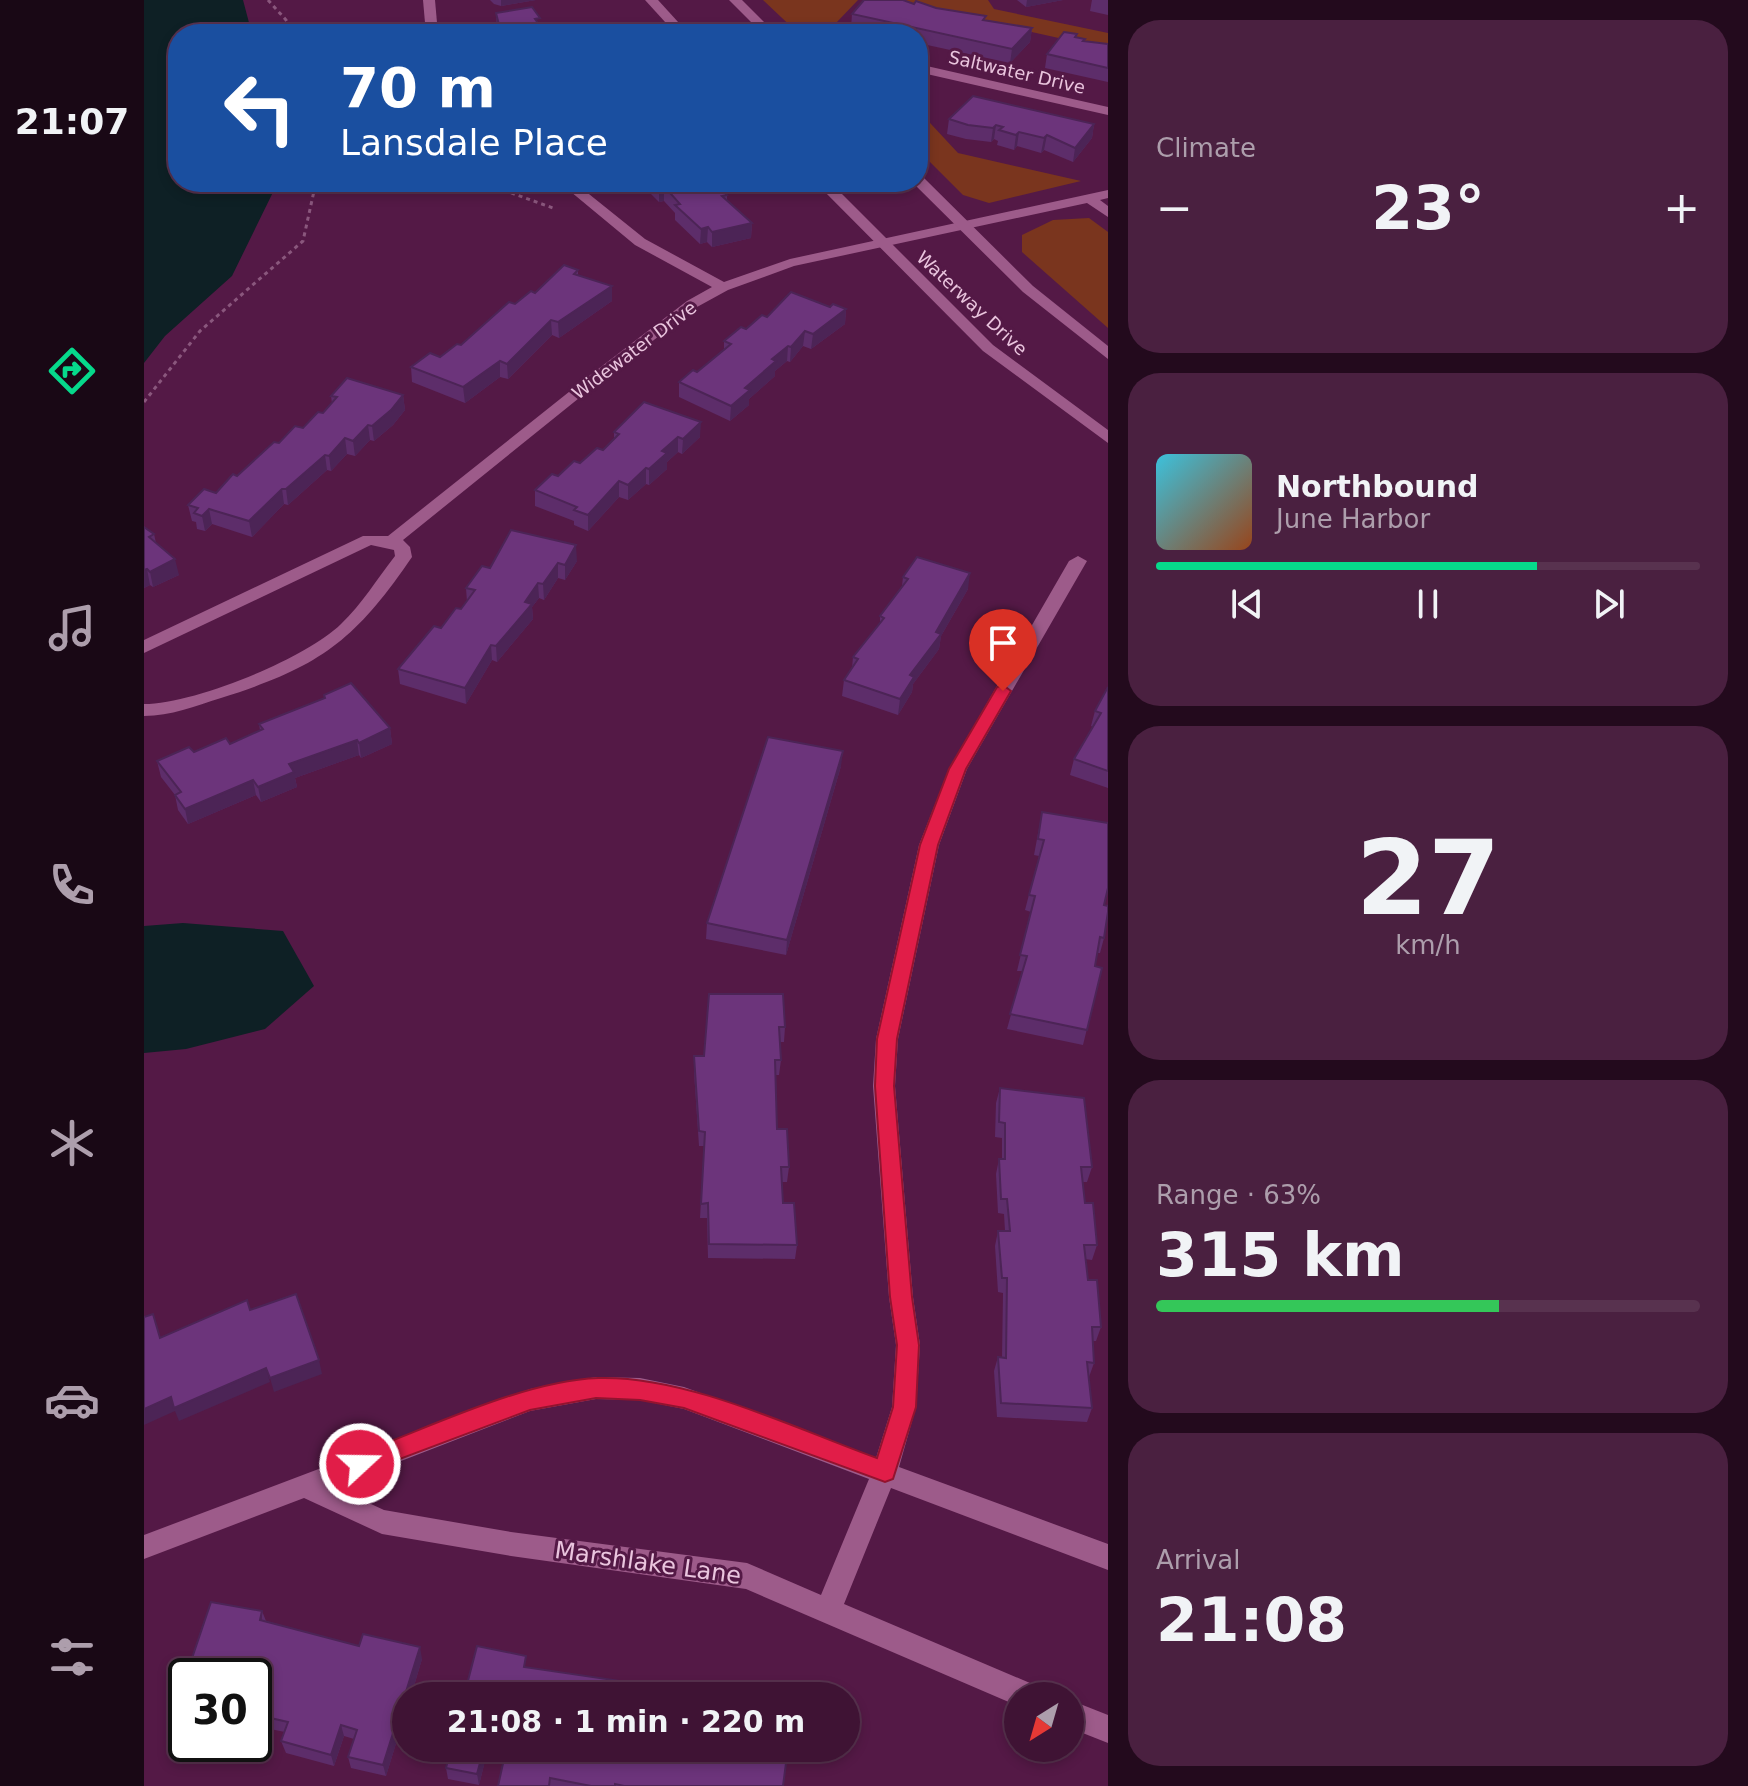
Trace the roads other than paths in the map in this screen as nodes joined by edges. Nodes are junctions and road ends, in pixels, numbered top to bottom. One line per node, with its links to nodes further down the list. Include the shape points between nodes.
1 (429, 0): 4 (street)
2 (651, 0): 5 (street)
3 (735, 0): 6 (street)
4 (431, 24)
5 (674, 24)
6 (760, 24)
7 (928, 70): 8 (street, Saltwater Drive)
8 (1108, 111)
9 (928, 190): 15 (street)
10 (578, 192): 17 (street, via 644,247)
11 (832, 192): 16 (street, Waterway Drive)
12 (1108, 194): 13 (street)
13 (1089, 198): 14 (street); 15 (street)
14 (1108, 213)
15 (963, 225): 16 (street, Widewater Drive); 18 (street, via 1028,289)
16 (880, 243): 17 (street, Widewater Drive, via 790,263); 19 (street, Waterway Drive, via 988,348)
17 (723, 287): 20 (street, Widewater Drive, via 619,360)
18 (1108, 354)
19 (1108, 438)
20 (392, 541): 22 (street, Widewater Drive, via 369,540); 23 (street, via 402,547 404,557 346,629 318,651 163,710)
21 (1078, 561): 24 (street, via 958,769 929,845 887,1039 884,1086 908,1345 904,1407)
22 (144, 647)
23 (144, 710)
24 (885, 1472): 25 (street, via 684,1398 596,1388 530,1400); 27 (street); 28 (street)
25 (303, 1485): 26 (street); 28 (street, Marshlake Lane, via 382,1522 747,1576)
26 (144, 1547)
27 (1108, 1557)
28 (828, 1611): 29 (street, Marshlake Lane)
29 (1004, 1686)
30 (1084, 1720): 31 (street)
31 (1108, 1729)

